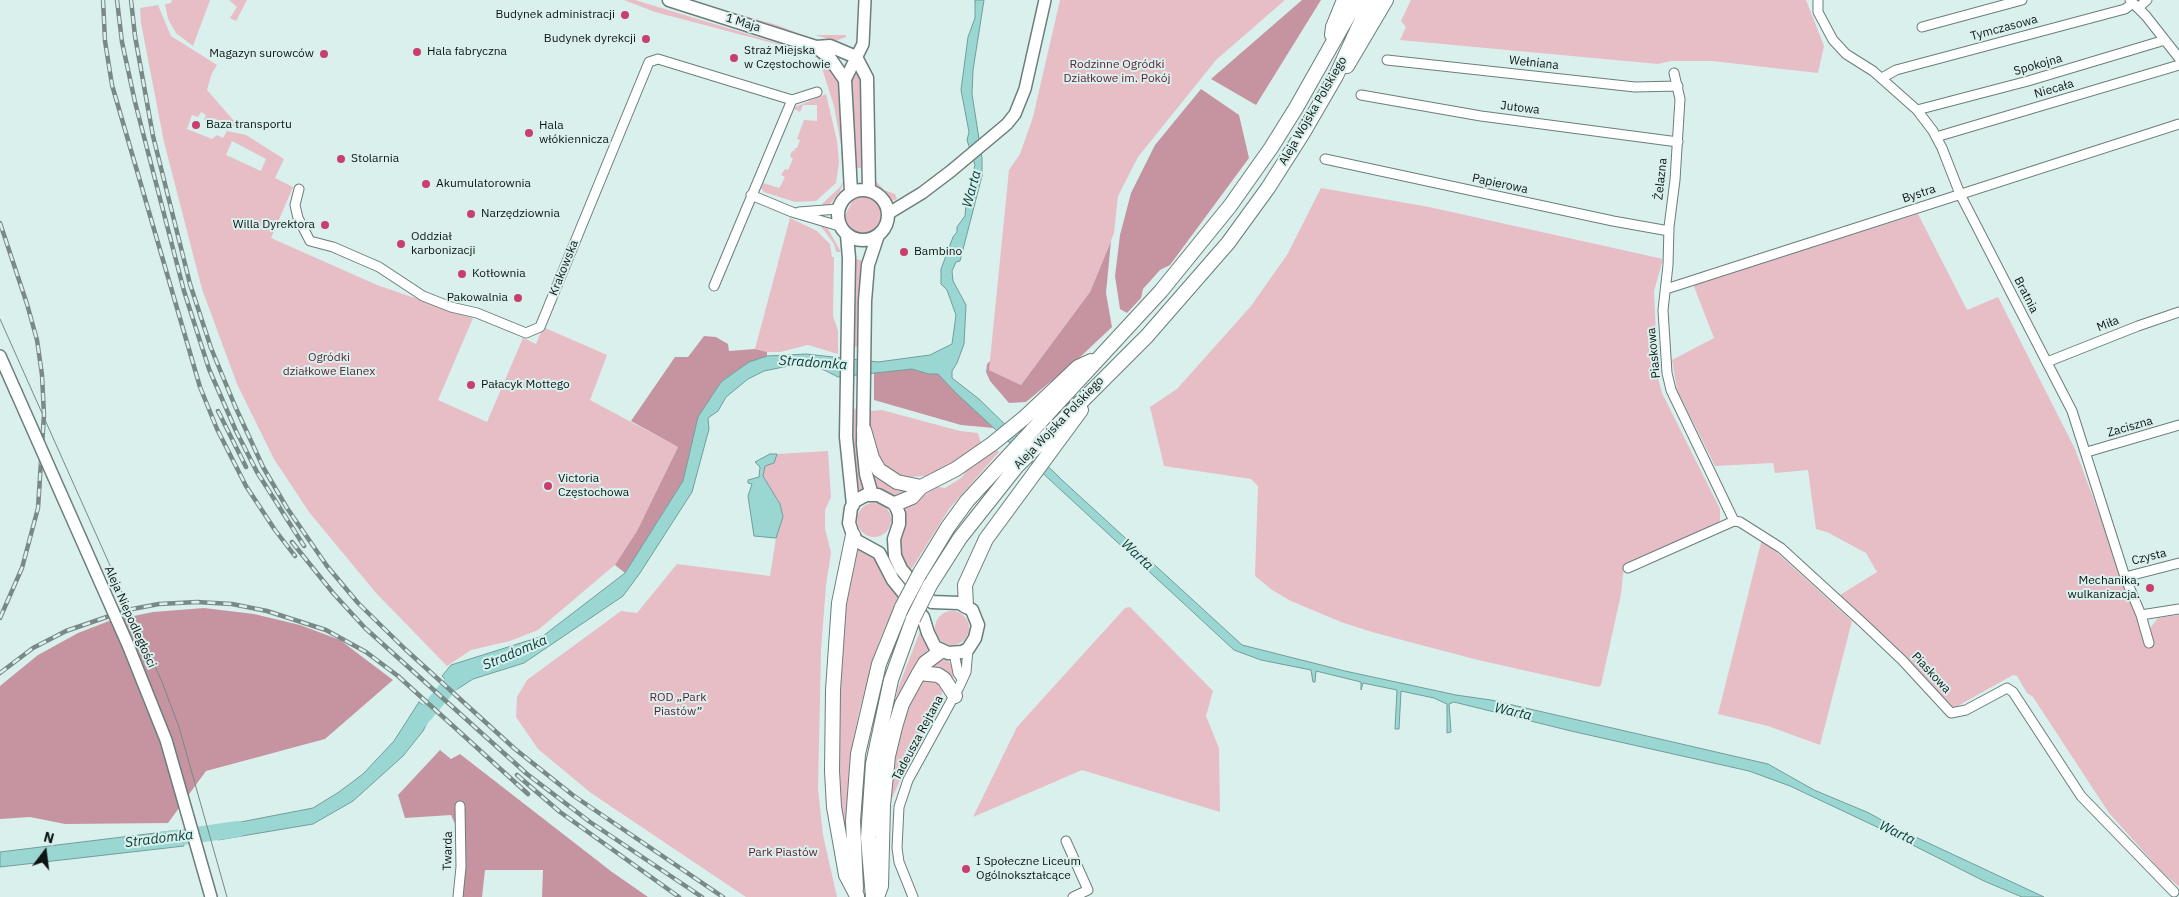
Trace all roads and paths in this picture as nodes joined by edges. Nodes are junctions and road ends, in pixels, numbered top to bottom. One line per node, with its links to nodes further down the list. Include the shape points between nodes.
1 (669, 0): 15 (main road, 1 Maja)
2 (864, 0): 16 (street, via 864,40)
3 (1045, 0): 40 (street, via 1025,89 1015,114 951,171)
4 (1344, 0): 14 (main road, via 1333,27)
5 (1356, 0): 14 (main road, Aleja Wojska Polskiego)
6 (1371, 0): 21 (main road, Aleja Wojska Polskiego)
7 (1386, 0): 21 (main road, via 1352,62)
8 (1818, 0): 22 (street, Bratnia, via 1818,12 1833,40 1846,54)
9 (2022, 0): 12 (street)
10 (2147, 0): 11 (street, Tymczasowa)
11 (2133, 4): 13 (street); 22 (street, Tymczasowa, via 1896,70)
12 (1922, 27)
13 (2165, 40): 17 (street); 28 (street, Spokojna)
14 (1332, 46): 48 (main road, Aleja Wojska Polskiego, via 1249,181 1196,249)
15 (816, 47): 16 (main road, 1 Maja, via 830,46); 23 (main road, 1 Maja, via 829,57)
16 (856, 57): 23 (street); 34 (main road, via 867,78)
17 (2179, 58)
18 (1387, 60): 24 (street, Wełniana, via 1635,87)
19 (2179, 65): 30 (street, Niecała)
20 (1674, 73): 24 (street, Żelazna)
21 (1336, 76): 50 (main road, Aleja Wojska Polskiego, via 1263,195 1228,243 1147,336)
22 (1882, 78): 28 (street, Bratnia)
23 (845, 80): 35 (main road)
24 (1678, 86): 31 (street, Żelazna)
25 (817, 92): 27 (street)
26 (1361, 95): 31 (street, Jutowa, via 1481,116)
27 (792, 100): 33 (street, Krakowska, via 658,60 649,62 540,327 526,334 477,313 423,296 379,267 310,240 295,205); 37 (street)
28 (1917, 110): 30 (street, Bratnia)
29 (2179, 124): 36 (street, Bystra)
30 (1936, 137): 36 (street, Bratnia)
31 (1678, 142): 42 (street, Żelazna)
32 (1326, 159): 42 (street, Papierowa)
33 (299, 189)
34 (869, 191): 35 (main road); 40 (main road, via 882,198)
35 (851, 192): 38 (main road)
36 (1960, 194): 45 (street, Bystra); 49 (street, Bratnia)
37 (752, 195): 39 (street); 44 (street)
38 (838, 209): 39 (street); 41 (main road)
39 (792, 212): 41 (street)
40 (889, 213): 43 (main road)
41 (843, 231): 43 (main road, via 859,241); 59 (main road, via 849,258 846,391 847,449)
42 (1669, 231): 45 (street, Żelazna)
43 (878, 236): 52 (main road, via 868,265)
44 (714, 286)
45 (1666, 288): 60 (street, Piaskowa, via 1663,310 1667,373)
46 (2179, 312): 49 (street, Miła)
47 (0, 356): 78 (street, Aleja Niepodległości, bridge, via 163,730)
48 (1099, 358): 53 (main road, Aleja Wojska Polskiego); 56 (main road, via 1078,367 992,444 933,483)
49 (2047, 362): 54 (street, Bratnia, via 2072,411)
50 (1108, 374): 53 (main road, Aleja Wojska Polskiego); 65 (main road, via 996,525 965,585)
51 (2179, 425): 54 (street, Zaciszna)
52 (864, 430): 56 (main road, via 879,470 897,482); 57 (main road, via 864,463)
53 (1036, 436): 55 (main road, Aleja Wojska Polskiego)
54 (2087, 452): 64 (street, Bratnia)
55 (1012, 461): 77 (main road, Aleja Wojska Polskiego, bridge, via 967,501 948,527 902,607 879,664 858,754 853,821); 80 (main road, Aleja Wojska Polskiego, bridge, via 930,585 913,619 891,680 873,764 868,838)
56 (921, 487): 58 (main road, via 912,497)
57 (872, 495): 58 (main road, via 887,498); 59 (main road, via 859,498)
58 (895, 504): 65 (main road, via 899,524 894,548 902,569 932,602)
59 (853, 505): 61 (main road, via 849,523)
60 (1734, 521): 63 (street); 76 (street, Piaskowa, via 1781,548 1902,660 1951,713 1966,710 2007,688 2012,692 2081,796)
61 (853, 536): 70 (main road, via 879,553 893,580 923,617 931,641); 77 (main road, via 839,596 832,771 834,807 846,875)
62 (2179, 563): 64 (street, Czysta)
63 (1628, 568)
64 (2125, 577): 67 (street, Bratnia)
65 (966, 606): 69 (main road, via 972,610 978,625 976,638)
66 (2179, 609): 67 (street)
67 (2141, 615): 68 (street, Bratnia)
68 (2149, 643)
69 (968, 649): 70 (main road); 72 (street, Tadeusza Rejtana, via 966,672)
70 (948, 652): 71 (main road, via 925,664); 72 (street)
71 (919, 673): 73 (main road, via 938,675); 81 (main road, via 902,704 888,756 882,805 881,886)
72 (962, 679): 73 (street, Tadeusza Rejtana)
73 (955, 696): 82 (street, Tadeusza Rejtana, via 908,780 899,807 897,848)
74 (460, 806): 79 (street, Twarda)
75 (1066, 842): 83 (street, via 1088,890)
76 (2174, 892)
77 (857, 896)
78 (211, 897)
79 (458, 897)
80 (872, 897)
81 (878, 897)
82 (913, 897)
83 (1073, 897)

